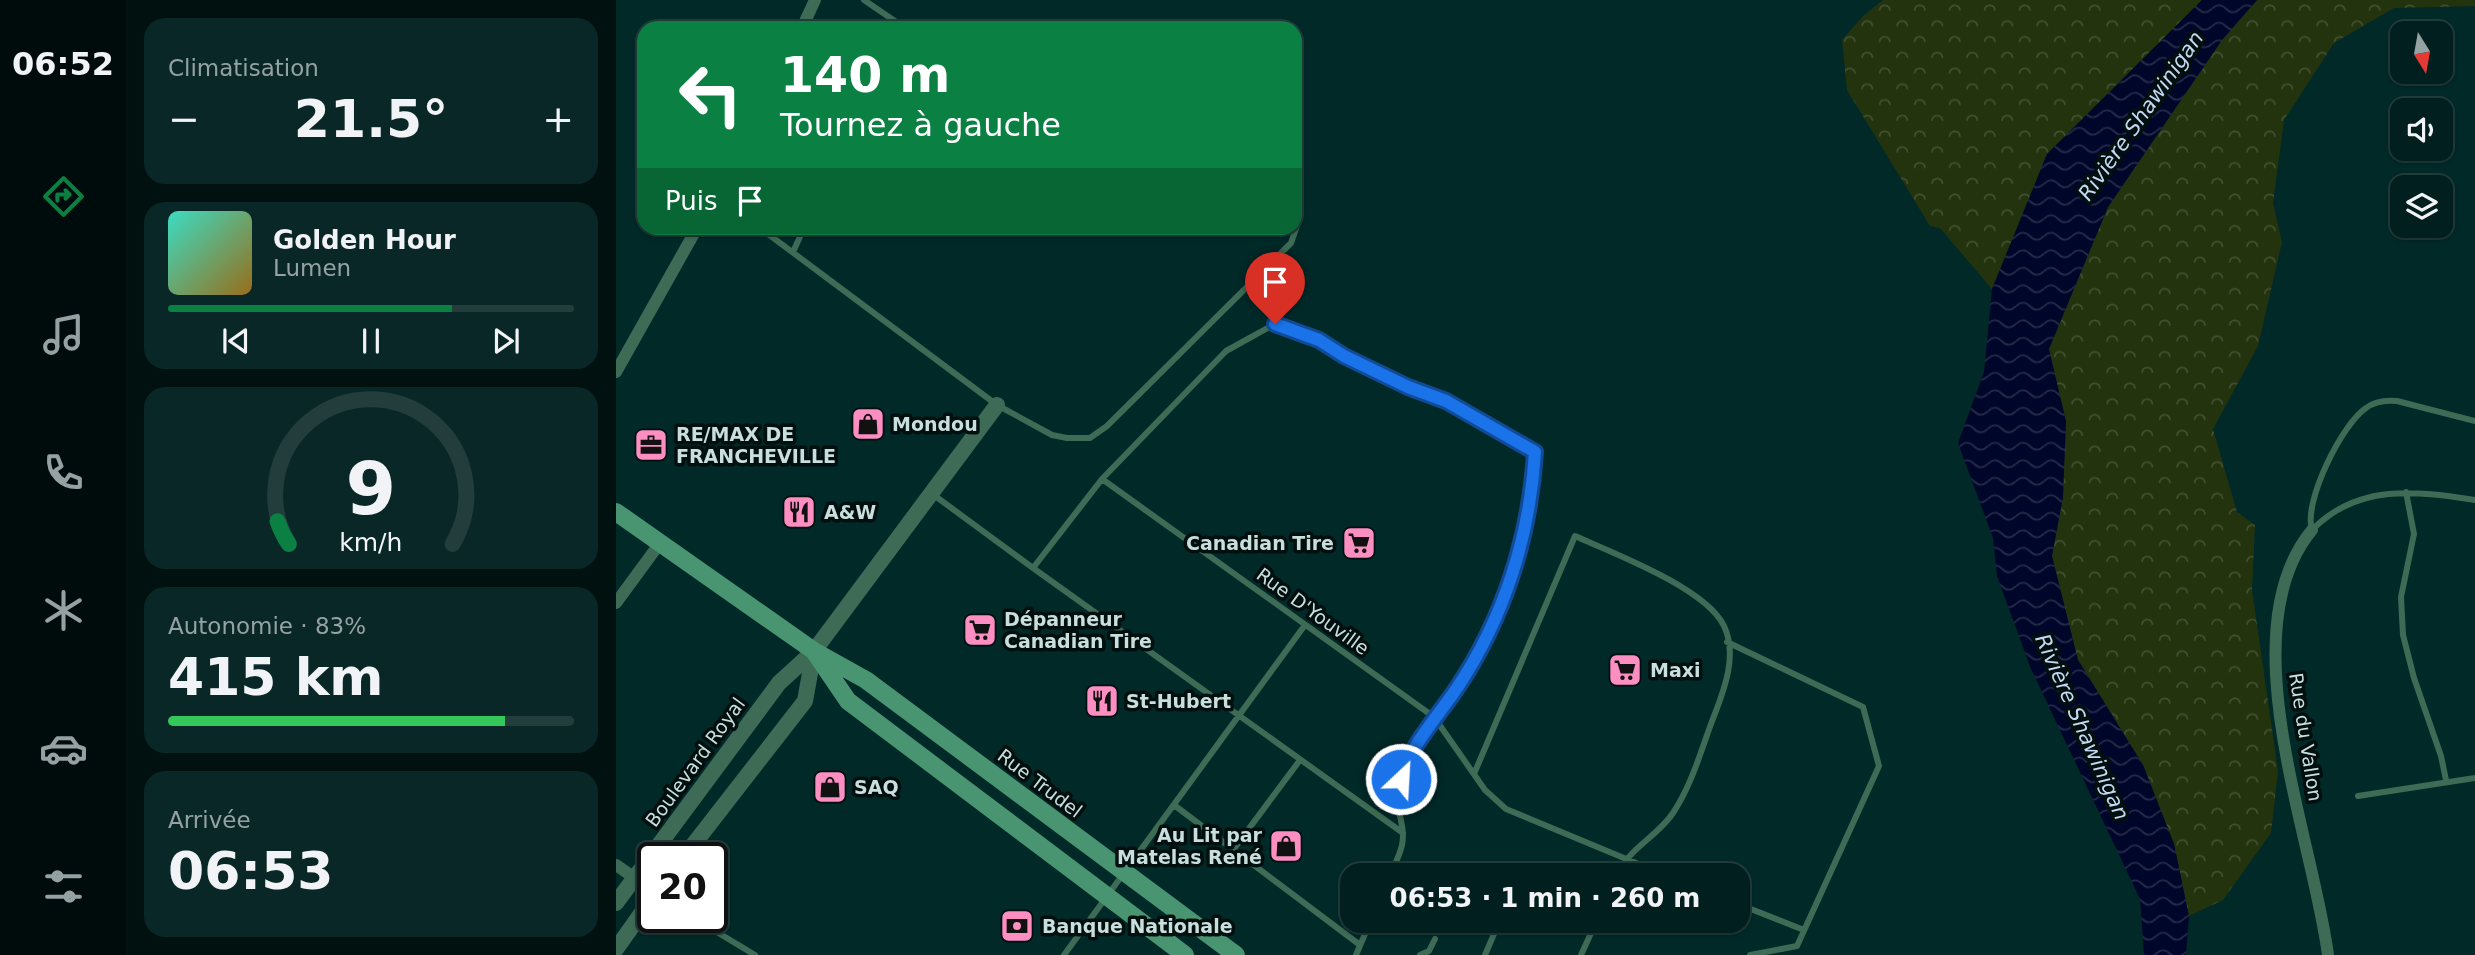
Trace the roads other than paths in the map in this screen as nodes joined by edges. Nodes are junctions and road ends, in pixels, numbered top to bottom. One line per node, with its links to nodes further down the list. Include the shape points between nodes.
1 (815, 0): 3 (street)
2 (864, 0): 4 (lane)
3 (805, 21)
4 (888, 21)
5 (694, 235): 10 (street)
6 (769, 235): 9 (lane)
7 (801, 235): 9 (lane)
8 (1294, 235): 11 (lane, via 1291,243 1090,438 1052,435)
9 (793, 253): 11 (lane)
10 (616, 372)
11 (997, 404): 14 (street, Boulevard Royal)
12 (2475, 421): 18 (lane, via 2398,401 2367,407 2350,425 2320,480 2311,508)
13 (1102, 479): 20 (lane); 22 (lane, Rue D'Youville); 26 (lane, via 1226,351 1275,324 1446,401 1535,452 1532,502 1501,607 1457,688)
14 (930, 492): 20 (lane); 24 (street, Boulevard Royal)
15 (2406, 492): 16 (lane); 18 (lane, via 2354,500); 30 (lane, via 2414,534 2401,597 2403,635)
16 (2475, 500)
17 (616, 512): 19 (main road, Rue Trudel)
18 (2312, 530): 64 (street, Rue du Vallon, via 2296,552 2284,582 2276,663 2295,795)
19 (660, 543): 21 (street); 24 (main road, Rue Trudel)
20 (1033, 568): 25 (lane)
21 (616, 603)
22 (1305, 625): 25 (lane); 26 (lane, Rue D'Youville)
23 (1727, 642): 28 (lane, via 1716,615 1667,577 1575,536); 36 (lane, via 1730,657 1725,687 1682,799 1665,825); 47 (lane, via 1863,707 1879,766)
24 (814, 651): 34 (street, Boulevard Royal, via 805,701); 41 (main road, Rue Trudel, via 866,680); 42 (street, Boulevard Royal, via 779,683); 43 (main road, Rue Trudel, via 848,701)
25 (1239, 716): 27 (lane); 32 (lane)
26 (1434, 717): 28 (lane, Rue D'Youville); 33 (lane, via 1405,765 1397,793)
27 (1300, 760): 33 (lane); 35 (lane)
28 (1474, 774): 36 (lane, Rue D'Youville, via 1506,809)
29 (2475, 778): 30 (lane)
30 (2446, 780): 31 (lane)
31 (2358, 796)
32 (1174, 805): 35 (lane); 41 (lane)
33 (1402, 833): 37 (lane)
34 (695, 842)
35 (1233, 849): 53 (lane)
36 (1624, 859): 38 (lane); 39 (lane, Rue D'Youville)
37 (1395, 863)
38 (1622, 863)
39 (1634, 863)
40 (616, 865): 42 (street)
41 (1125, 873): 43 (lane); 58 (main road, Rue Trudel)
42 (635, 878): 44 (street, Boulevard Royal)
43 (1108, 898): 56 (lane); 57 (main road, Rue Trudel)
44 (616, 904)
45 (1750, 909): 47 (lane)
46 (637, 919): 54 (street)
47 (1804, 930): 63 (lane, via 1797,946)
48 (719, 933): 55 (lane)
49 (1365, 933): 53 (lane)
50 (1494, 933): 61 (lane)
51 (1591, 933): 62 (lane)
52 (1435, 939): 60 (lane, via 1429,951)
53 (1360, 945): 59 (lane)
54 (616, 949)
55 (755, 955)
56 (1064, 955)
57 (1185, 955)
58 (1236, 955)
59 (1356, 955)
60 (1420, 955)
61 (1485, 955)
62 (1581, 955)
63 (1749, 955)
64 (2328, 955)

